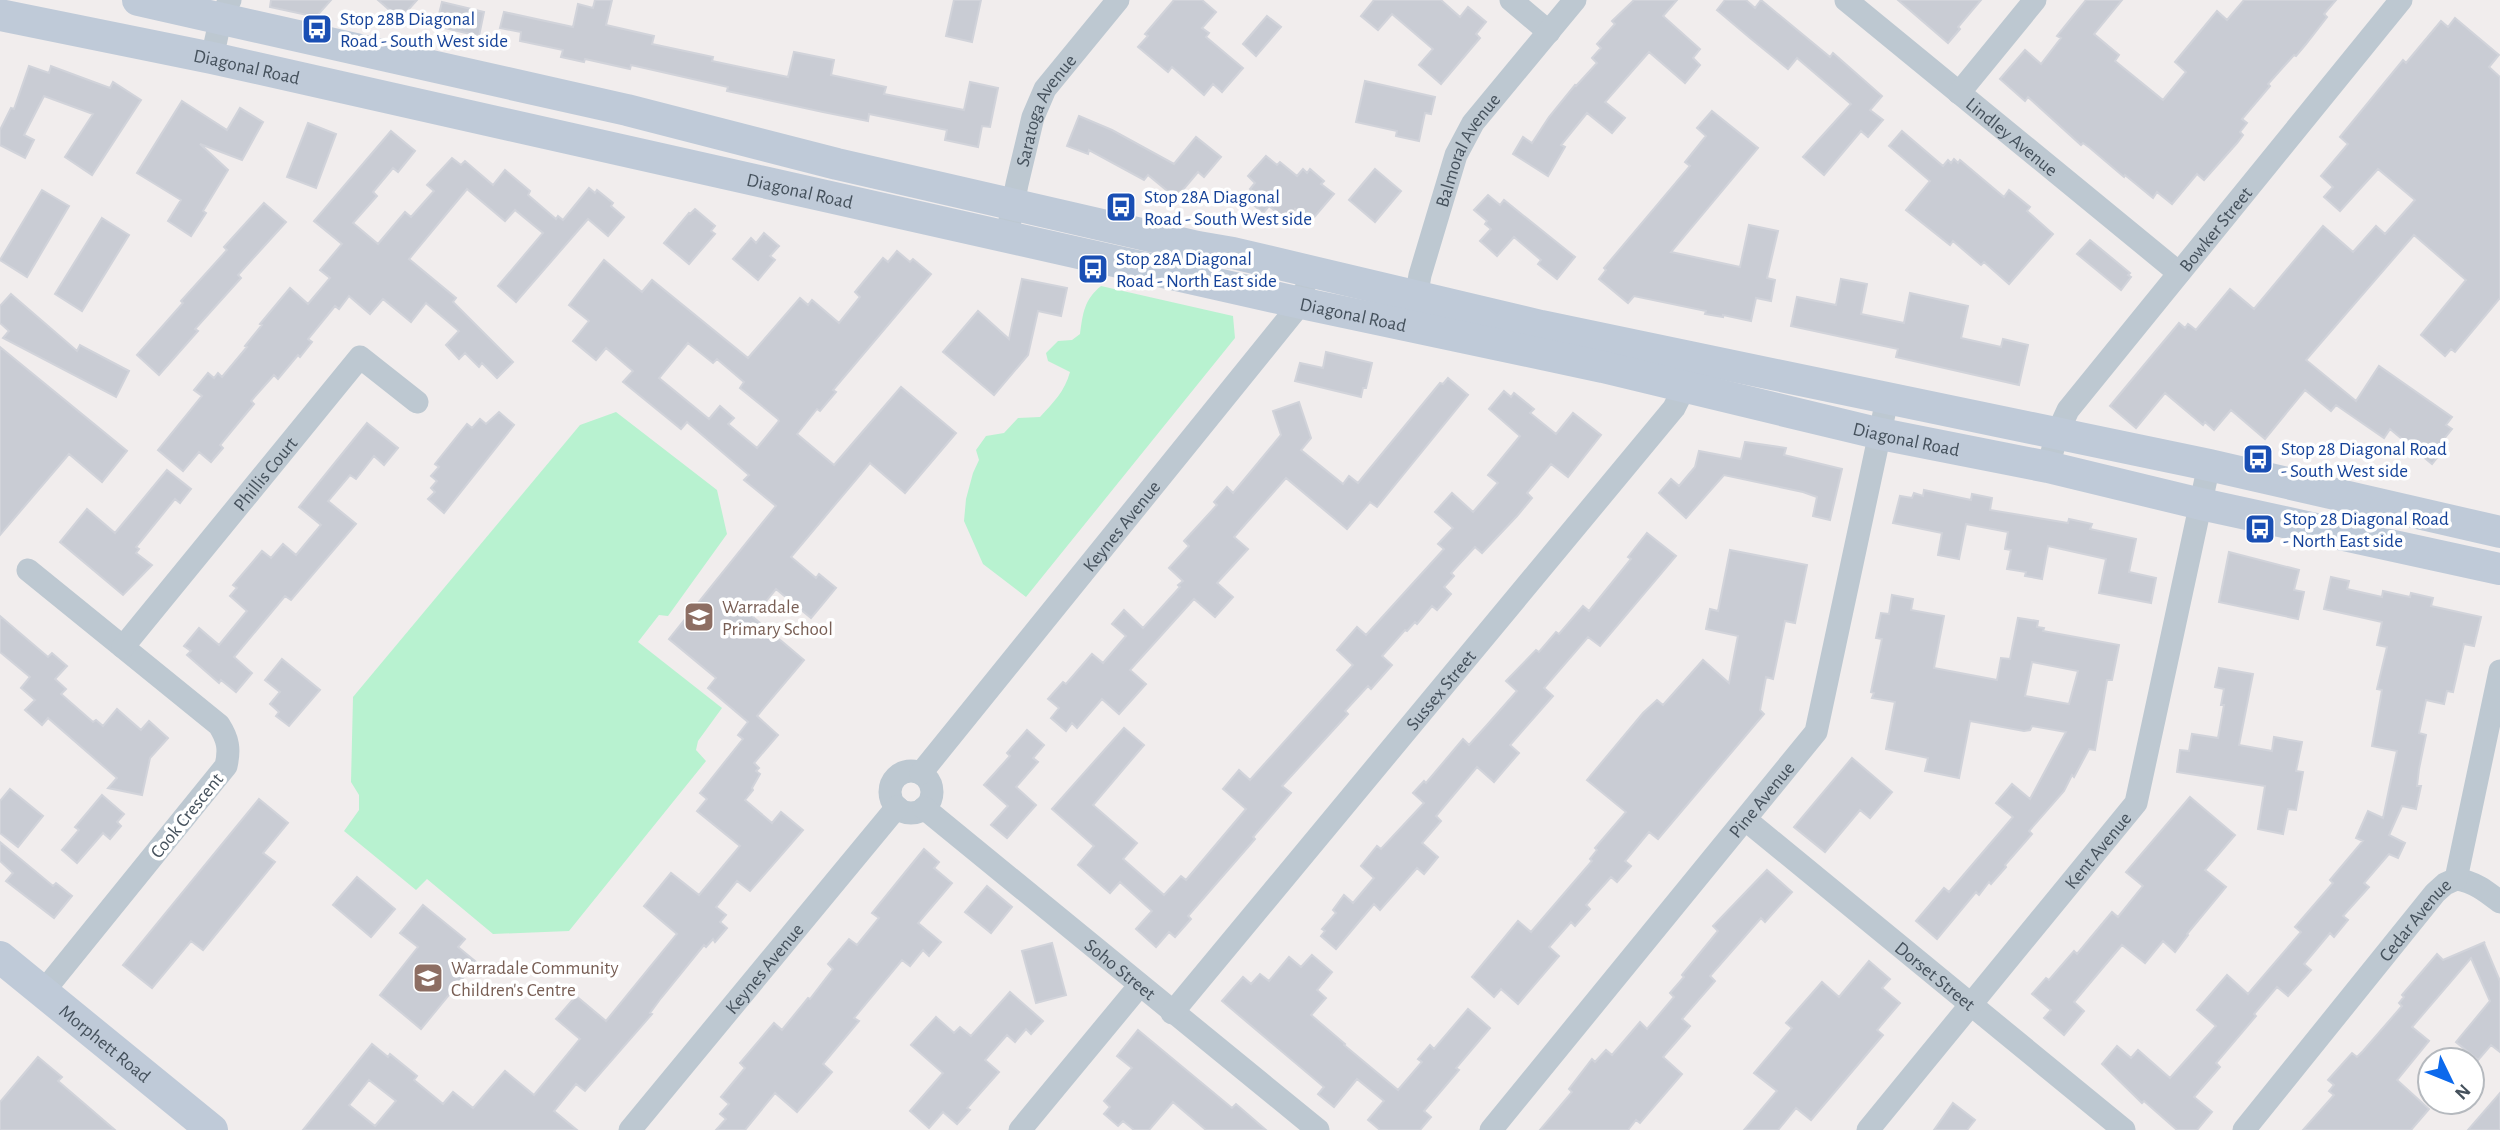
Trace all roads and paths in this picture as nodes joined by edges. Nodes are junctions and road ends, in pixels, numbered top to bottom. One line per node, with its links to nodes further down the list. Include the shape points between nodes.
1 (2, 0): 10 (street)
2 (138, 0): 9 (main road, Diagonal Road)
3 (1118, 0): 16 (street, Saratoga Avenue, via 1045,89 1032,117)
4 (1511, 0): 11 (street)
5 (1575, 0): 11 (street, Balmoral Avenue)
6 (1846, 0): 13 (street, Lindley Avenue)
7 (2035, 0): 13 (street)
8 (2401, 0): 19 (street, Bowker Street)
9 (225, 9): 12 (street); 14 (main road, Diagonal Road)
10 (0, 12): 12 (main road, Diagonal Road)
11 (1549, 32): 20 (street, Balmoral Avenue, via 1473,123 1456,155)
12 (212, 58): 15 (main road, Diagonal Road)
13 (1959, 93): 19 (street, Lindley Avenue)
14 (627, 110): 15 (main road); 16 (main road, Diagonal Road)
15 (617, 148): 17 (main road, Diagonal Road)
16 (1012, 205): 17 (street, Saratoga Avenue); 18 (main road, Diagonal Road)
17 (1007, 236): 21 (main road, Diagonal Road)
18 (1310, 272): 20 (main road, Diagonal Road); 21 (street, Keynes Avenue)
19 (2179, 273): 27 (street, Bowker Street, via 2068,410)
20 (1416, 295): 22 (street, Balmoral Avenue); 23 (main road, Diagonal Road, via 1541,326)
21 (1301, 303): 22 (main road, Diagonal Road); 36 (street, Keynes Avenue)
22 (1411, 327): 23 (main road, Diagonal Road, via 1603,366)
23 (1688, 371): 24 (main road, Diagonal Road); 26 (main road, Diagonal Road); 46 (street, Sussex Street, via 1674,408)
24 (1887, 400): 26 (street, Pine Avenue); 27 (main road, Diagonal Road)
25 (418, 402): 34 (street, Phillis Court, via 360,358)
26 (1881, 434): 29 (main road, Diagonal Road); 39 (street, Pine Avenue, via 1816,732)
27 (2057, 434): 28 (main road, Diagonal Road); 29 (street, Bowker Street)
28 (2209, 465): 30 (street, Kent Avenue); 31 (main road, Diagonal Road)
29 (2048, 467): 30 (main road, Diagonal Road)
30 (2201, 504): 32 (main road, Diagonal Road); 45 (street, Kent Avenue, via 2136,803)
31 (2500, 532)
32 (2500, 569)
33 (28, 570): 34 (street, Cook Crescent)
34 (123, 647): 44 (street, Cook Crescent, via 219,724 229,751 226,766)
35 (2500, 671): 40 (street, Cedar Avenue)
36 (921, 773): 37 (street, via 906,771 894,779 890,794); 38 (street, via 932,788)
37 (897, 807): 38 (street, via 911,813); 48 (street, Keynes Avenue)
38 (924, 808): 43 (street, Soho Street)
39 (1746, 820): 45 (street, Dorset Street); 51 (street, Pine Avenue)
40 (2456, 879): 41 (street, via 2472,882); 54 (street, Cedar Avenue, via 2435,893)
41 (2500, 902)
42 (0, 957): 44 (main road, Morphett Road)
43 (1140, 985): 46 (street, Soho Street); 49 (street)
44 (43, 992): 47 (main road, Morphett Road)
45 (1970, 1005): 52 (street, Kent Avenue); 53 (street, Dorset Street)
46 (1172, 1013): 50 (street, Soho Street)
47 (212, 1130)
48 (630, 1130)
49 (1020, 1130)
50 (1318, 1130)
51 (1491, 1130)
52 (1868, 1130)
53 (2124, 1130)
54 (2244, 1130)

